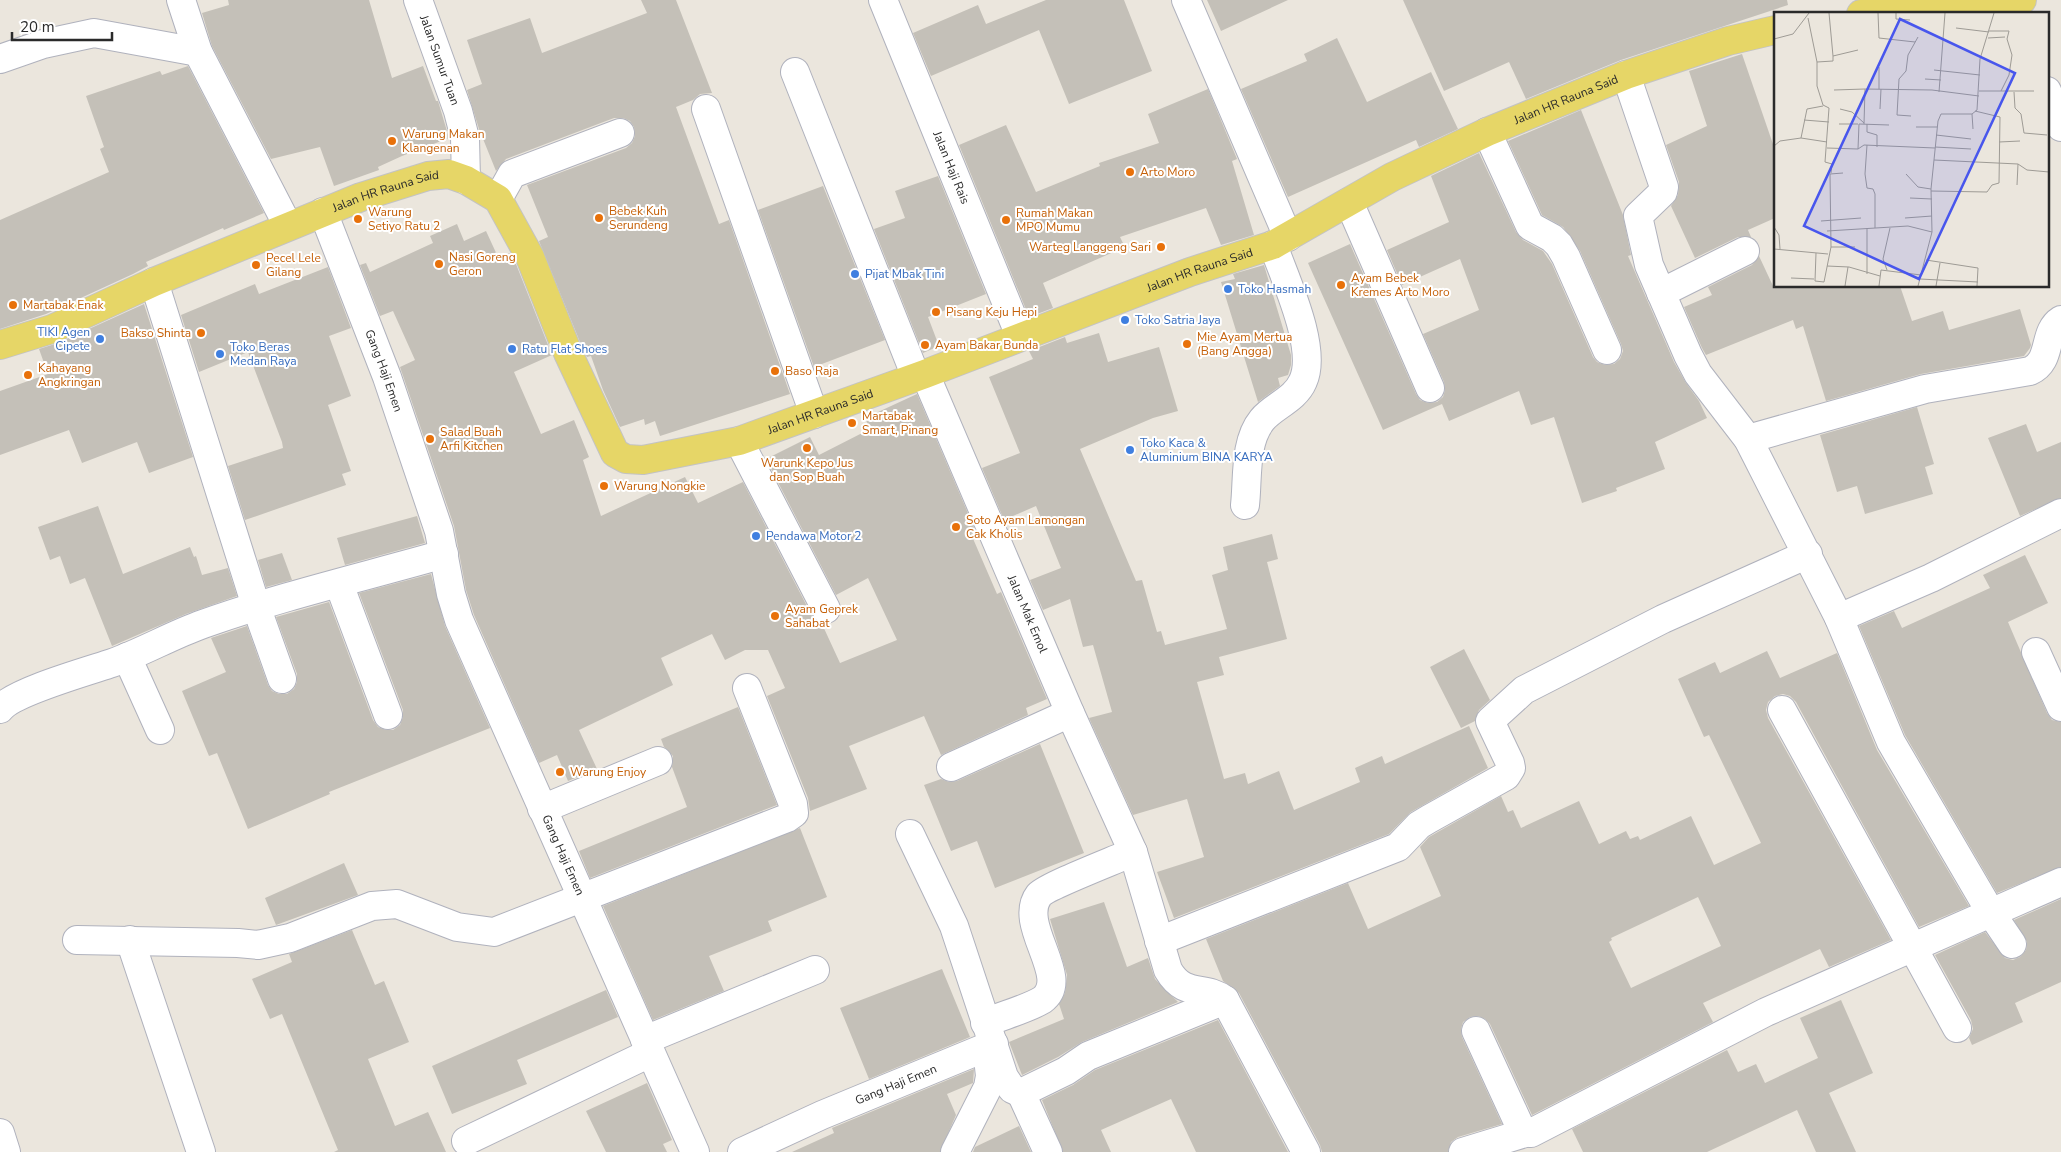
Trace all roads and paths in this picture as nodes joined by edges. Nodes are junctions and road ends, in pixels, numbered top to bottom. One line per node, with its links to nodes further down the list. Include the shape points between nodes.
1 (181, 0): 8 (street)
2 (418, 0): 17 (street, Jalan Sumur Tuan, via 463,129)
3 (884, 0): 27 (street, Jalan Haji Rais)
4 (1186, 0): 22 (street)
5 (2018, 5): 6 (main road, via 1939,10)
6 (1870, 8)
7 (1774, 30): 11 (main road, Jalan HR Rauna Said, via 1728,41)
8 (198, 52): 9 (street, via 94,32 43,44); 21 (street)
9 (0, 59)
10 (795, 72): 30 (street, Jalan Mak Emol)
11 (1626, 75): 16 (main road, Jalan HR Rauna Said); 25 (street, via 1664,186 1663,192 1638,216 1649,266)
12 (2048, 94): 14 (street)
13 (706, 109): 32 (street)
14 (2061, 127)
15 (620, 132): 18 (street, via 512,174)
16 (1487, 132): 19 (main road, Jalan HR Rauna Said, via 1392,177); 29 (street, via 1530,226 1552,238 1566,257)
17 (466, 180): 18 (main road, Jalan HR Rauna Said); 20 (main road, Jalan HR Rauna Said, via 449,174 428,176)
18 (498, 199): 34 (main road, Jalan HR Rauna Said, via 530,257 568,353 615,453 626,459 643,460)
19 (1349, 202): 22 (main road, Jalan HR Rauna Said); 31 (street)
20 (323, 212): 21 (main road, Jalan HR Rauna Said); 37 (street, Gang Haji Emen, via 387,377)
21 (288, 226): 24 (main road, Jalan HR Rauna Said)
22 (1280, 241): 27 (main road, Jalan HR Rauna Said); 35 (street, via 1307,343 1308,362 1303,382 1284,404 1262,420 1252,437)
23 (1745, 251): 25 (street)
24 (154, 282): 28 (main road, Jalan HR Rauna Said, via 52,329); 40 (street)
25 (1661, 293): 33 (street, via 1698,374)
26 (2061, 320): 33 (street, via 2053,327 2044,359 2030,371 1925,390)
27 (1020, 336): 30 (main road, Jalan HR Rauna Said)
28 (0, 344)
29 (1607, 350)
30 (920, 375): 32 (main road, Jalan HR Rauna Said); 50 (street, Jalan Mak Emol)
31 (1430, 388)
32 (814, 414): 34 (main road, Jalan HR Rauna Said)
33 (1748, 440): 38 (street)
34 (739, 441): 41 (street)
35 (1245, 506)
36 (2061, 513): 42 (street, via 1931,578)
37 (442, 542): 39 (street); 55 (street, Gang Haji Emen, via 459,620)
38 (1808, 554): 42 (street); 63 (street, via 1663,619 1524,690 1490,721 1510,763 1506,776 1424,822 1398,847)
39 (339, 584): 40 (street); 51 (street)
40 (256, 606): 44 (street); 45 (street)
41 (826, 609)
42 (1839, 618): 60 (street, via 1891,742)
43 (2036, 652): 47 (street)
44 (126, 657): 48 (street, via 38,689 4,704); 52 (street)
45 (282, 679)
46 (748, 688): 59 (street, via 794,813)
47 (2061, 707)
48 (0, 709)
49 (1782, 710): 65 (street)
50 (1070, 713): 54 (street); 57 (street, Jalan Mak Emol)
51 (388, 715)
52 (160, 730)
53 (658, 761): 55 (street)
54 (951, 767)
55 (542, 809): 59 (street, Gang Haji Emen)
56 (910, 834): 70 (street, via 954,926)
57 (1134, 852): 63 (street, Jalan Mak Emol); 70 (street, Gang Haji Emen, via 1039,895 1034,909 1035,926 1052,977 1050,990 1042,1000)
58 (2061, 882): 60 (street)
59 (581, 898): 62 (street, via 494,932 458,927 397,904 372,906 290,938 258,946); 71 (street, Gang Haji Emen)
60 (1991, 913): 64 (street); 65 (street)
61 (76, 940): 62 (street)
62 (130, 940): 77 (street)
63 (1159, 941): 67 (street, Jalan Mak Emol, via 1168,970 1180,985 1189,990 1217,994)
64 (2012, 944)
65 (1912, 948): 68 (street); 74 (street, via 1766,1012 1531,1133)
66 (815, 970): 71 (street)
67 (1225, 1000): 72 (street, via 1088,1056 1066,1071); 82 (street)
68 (1957, 1028)
69 (1476, 1031): 74 (street)
70 (988, 1038): 72 (street, via 1004,1077 1012,1088); 79 (street, Gang Haji Emen); 80 (street, via 988,1087)
71 (647, 1047): 75 (street); 78 (street, Gang Haji Emen)
72 (1021, 1092): 81 (street)
73 (0, 1132): 76 (street)
74 (1525, 1133): 83 (street)
75 (466, 1141)
76 (6, 1152)
77 (202, 1152)
78 (695, 1152)
79 (742, 1152)
80 (955, 1152)
81 (1048, 1152)
82 (1306, 1152)
83 (1463, 1152)

